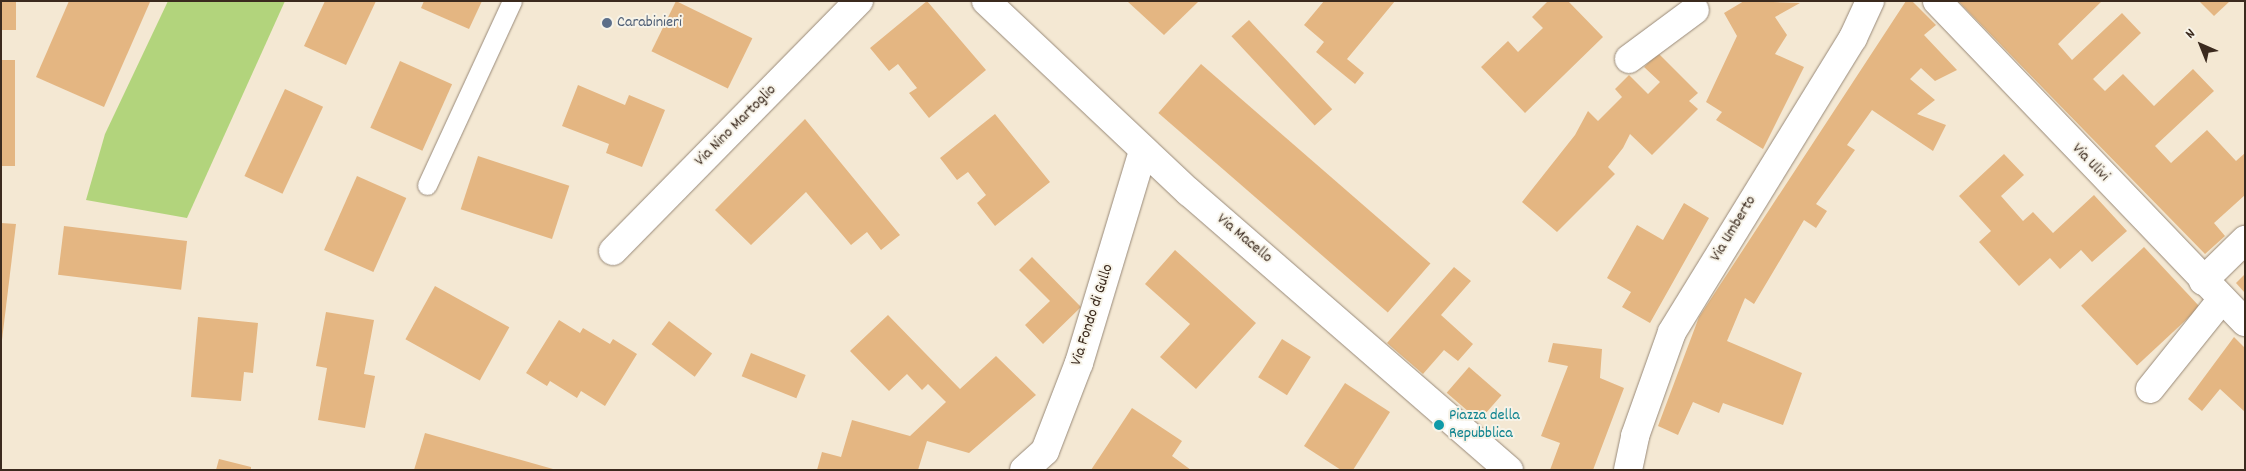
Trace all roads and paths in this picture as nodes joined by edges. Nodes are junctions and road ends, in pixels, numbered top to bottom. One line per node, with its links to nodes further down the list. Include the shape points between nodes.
1 (512, 1): 9 (lane)
2 (859, 1): 11 (street, Via Nino Martoglio)
3 (1870, 1): 17 (street, Via Umberto, via 1853,38 1672,332 1635,436)
4 (1937, 1): 12 (street, Via Ulivi)
5 (989, 2): 8 (street, Via Macello)
6 (1697, 4): 7 (street)
7 (1629, 59)
8 (1143, 151): 15 (street, Via Fondo di Gullo, via 1079,363 1045,451); 16 (street, Via Macello)
9 (427, 185)
10 (2245, 240): 12 (street)
11 (613, 251)
12 (2212, 290): 13 (street, Via Ulivi); 14 (street)
13 (2245, 322)
14 (2150, 389)
15 (1024, 470)
16 (1509, 470)
17 (1628, 470)

